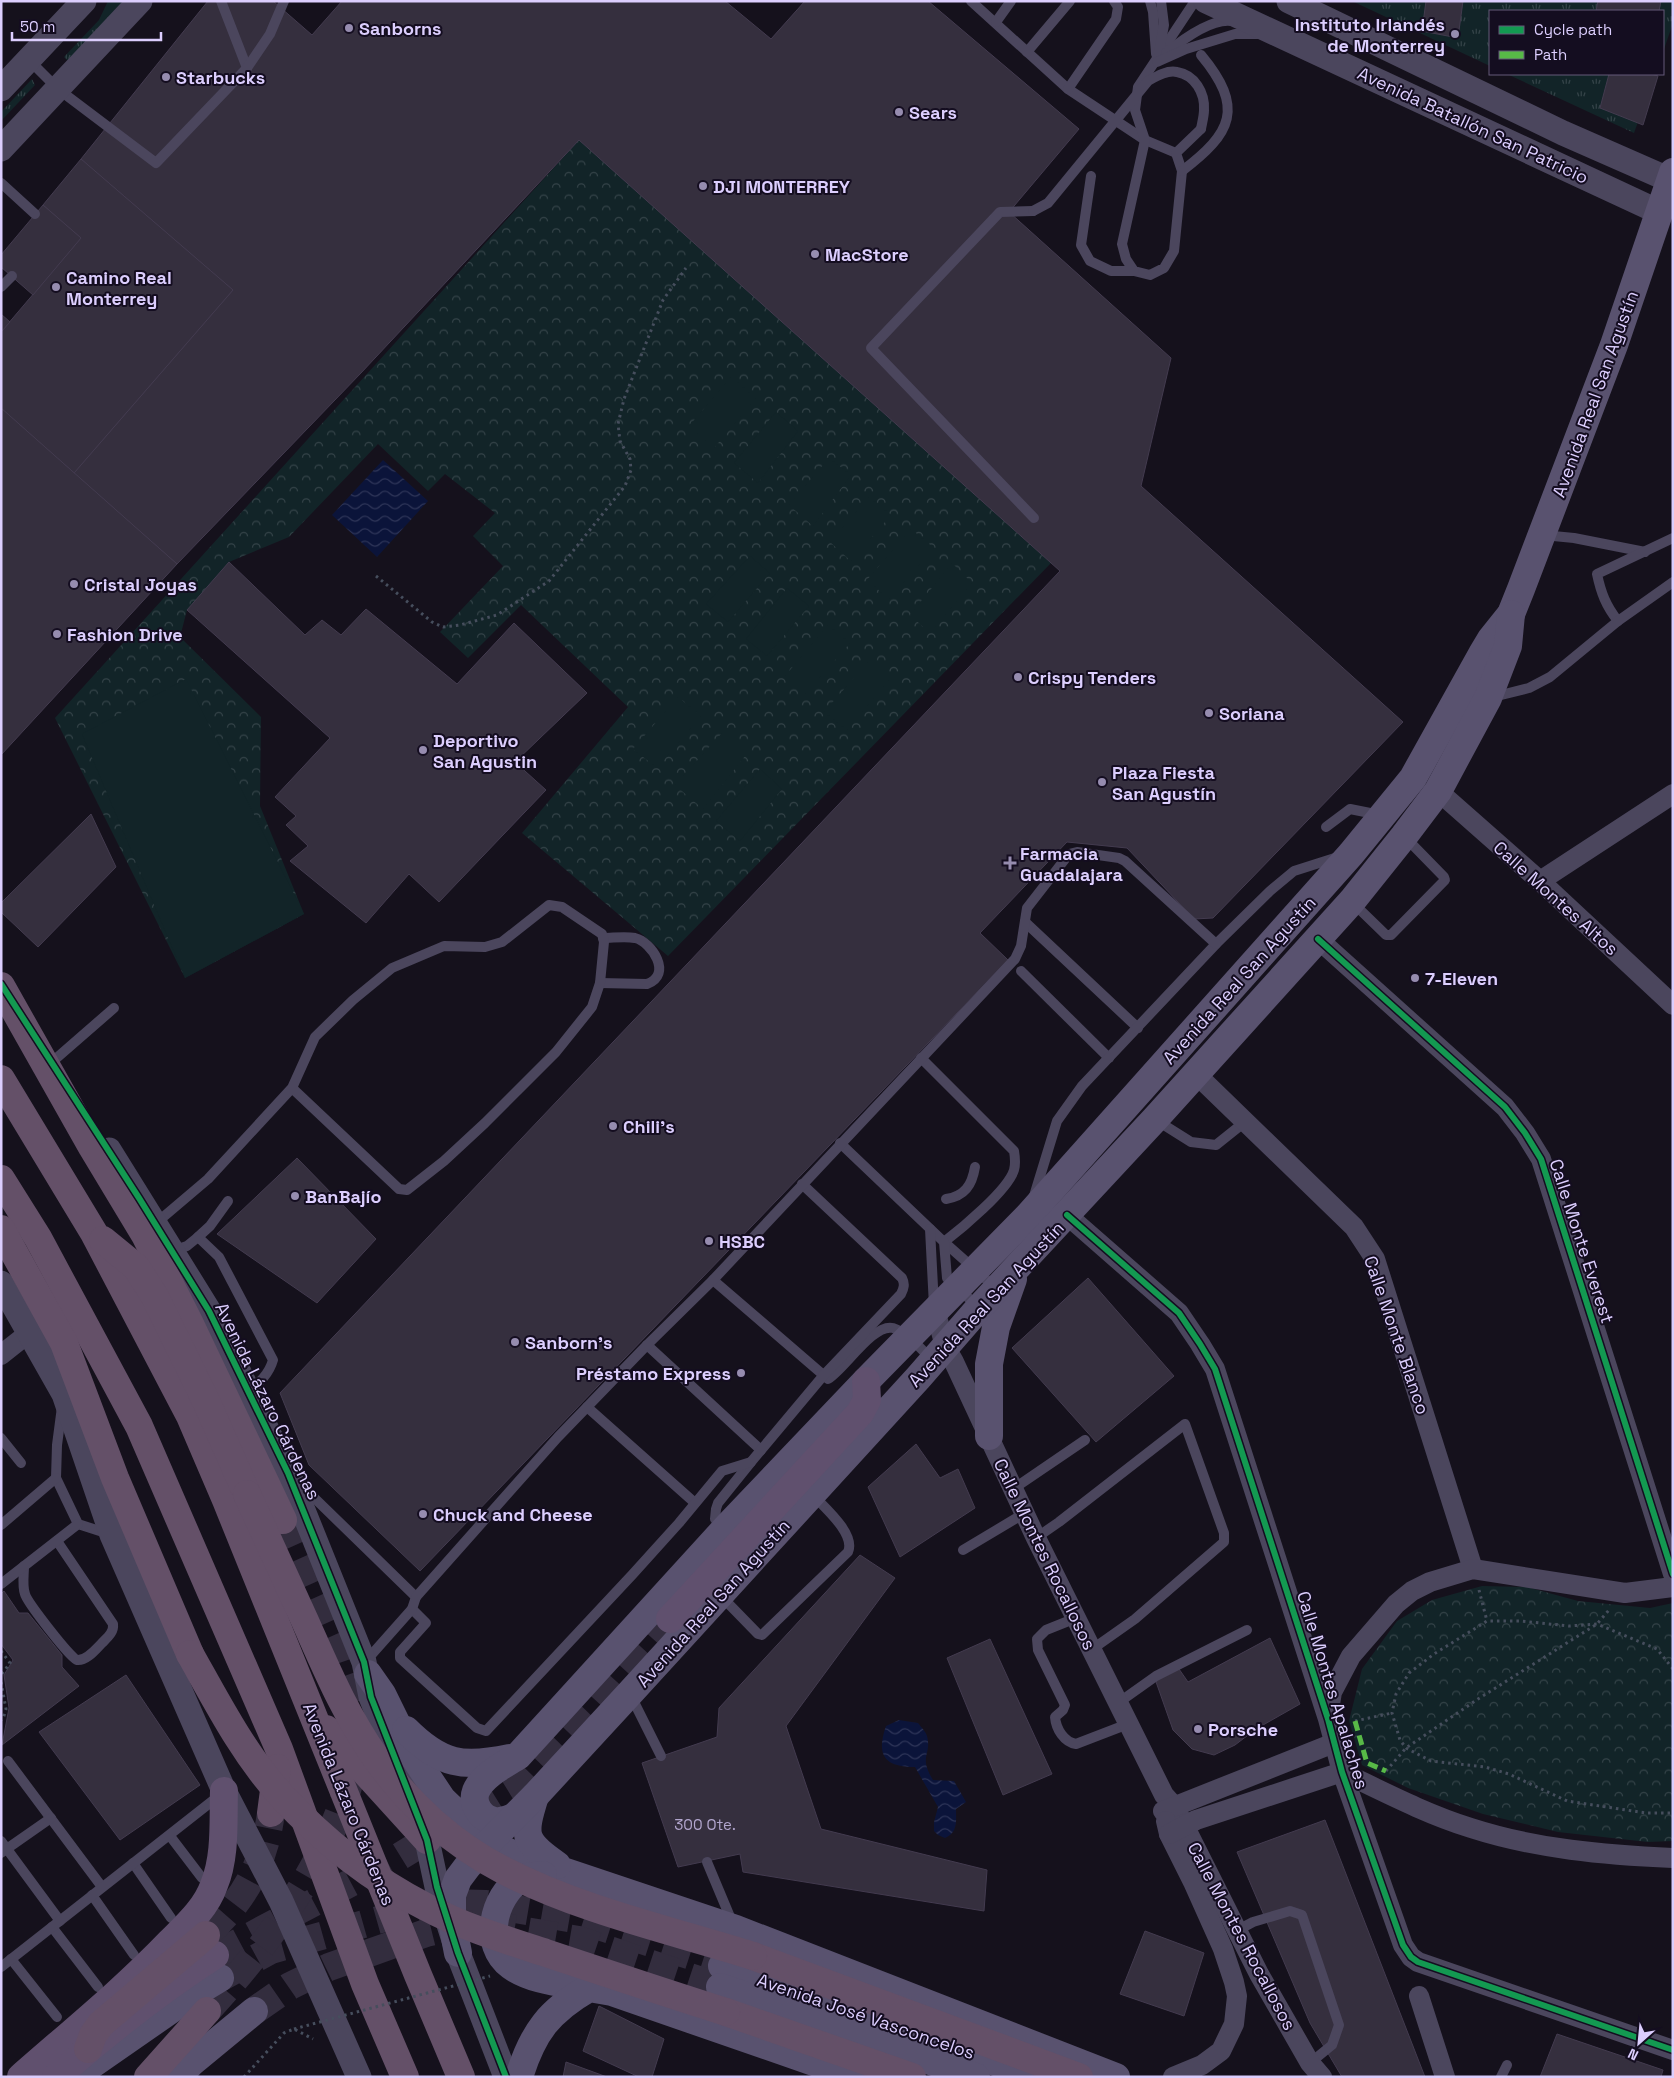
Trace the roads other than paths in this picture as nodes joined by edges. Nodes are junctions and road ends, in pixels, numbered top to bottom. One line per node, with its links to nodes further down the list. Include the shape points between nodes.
1 (84, 1): 18 (street)
2 (140, 1): 22 (street)
3 (221, 1): 20 (lane)
4 (284, 1): 20 (lane, via 270,34)
5 (1012, 1): 14 (lane)
6 (1070, 1): 16 (lane)
7 (1114, 1): 23 (lane, via 1118,7 1116,19)
8 (1150, 1): 19 (lane)
9 (1161, 1): 19 (lane, via 1164,36)
10 (1195, 1): 19 (lane)
11 (1206, 1): 15 (street, Avenida Batallón San Patricio)
12 (1289, 1): 29 (street, Avenida Batallón San Patricio, via 1563,133)
13 (976, 3): 14 (lane)
14 (996, 22): 16 (lane)
15 (1267, 30): 19 (lane, via 1235,34); 19 (lane, via 1224,20 1184,39); 31 (street, Avenida Batallón San Patricio)
16 (1027, 52): 23 (lane)
17 (1201, 56): 27 (lane, via 1215,72 1224,91 1228,105 1226,122 1219,139)
18 (29, 60): 21 (street); 22 (lane)
19 (1156, 62): 24 (lane, via 1138,87 1135,110)
20 (247, 68): 22 (lane, via 156,163)
21 (1, 89)
22 (58, 89): 25 (street)
23 (1068, 89): 24 (lane)
24 (1145, 140): 26 (lane); 33 (lane, via 1122,244 1126,260)
25 (1, 149)
26 (1176, 153): 27 (lane); 36 (lane, bridge, via 1201,129 1205,109 1202,92 1191,77 1177,72 1163,73 1148,81 1048,203 1033,212 1000,212 871,348)
27 (1182, 171): 33 (lane, via 1174,251 1164,268 1150,275)
28 (1091, 176): 33 (lane, via 1081,245 1090,261 1111,271)
29 (1672, 176): 31 (main road, Avenida Real San Agustín)
30 (1, 183): 32 (lane)
31 (1659, 212): 37 (main road, Avenida Real San Agustín, via 1614,345)
32 (35, 214)
33 (1134, 271)
34 (12, 276): 35 (lane)
35 (1, 287)
36 (1034, 518)
37 (1543, 535): 39 (lane); 41 (main road, Avenida Real San Agustín)
38 (1673, 538): 39 (lane)
39 (1645, 552): 42 (lane, via 1597,574 1608,608)
40 (1673, 582): 42 (lane)
41 (1510, 614): 43 (main road, Avenida Real San Agustín, via 1508,646); 44 (main road, Avenida Real San Agustín, via 1491,639)
42 (1618, 621): 43 (lane, via 1550,677 1529,688)
43 (1488, 698): 44 (lane); 45 (main road, Avenida Real San Agustín)
44 (1456, 701): 47 (main road, Avenida Real San Agustín, via 1413,778)
45 (1438, 792): 49 (main road, Avenida Real San Agustín); 51 (street, Calle Montes Altos)
46 (1673, 794): 51 (street)
47 (1383, 816): 48 (lane, via 1350,810); 50 (main road, Avenida Real San Agustín)
48 (1326, 827)
49 (1404, 836): 52 (main road, Avenida Real San Agustín); 52 (lane, via 1445,880 1389,936)
50 (1351, 854): 56 (lane, via 1294,871 1270,890); 79 (main road, Avenida Real San Agustín)
51 (1540, 881): 60 (street, Calle Montes Altos)
52 (1352, 901): 55 (main road, Avenida Real San Agustín)
53 (1025, 922): 56 (lane, via 1027,908 1069,854 1076,852 1124,860); 63 (lane); 64 (lane, via 1021,946 1015,958)
54 (603, 938): 58 (lane); 58 (lane, via 636,938 649,948 660,974 647,984); 69 (lane, via 600,932 562,907 549,905 502,942 486,947 444,946 392,968 315,1037)
55 (1318, 939): 67 (main road, Avenida Real San Agustín); 127 (street, Calle Monte Everest, via 1505,1107 1535,1147)
56 (1216, 944): 63 (lane)
57 (1022, 971): 65 (lane)
58 (600, 983): 69 (lane, via 592,1007 556,1052 444,1161 407,1190 401,1190)
59 (1, 985): 66 (street, Avenida Lázaro Cárdenas); 73 (highway)
60 (1673, 1005)
61 (114, 1008): 66 (lane)
62 (1, 1020): 73 (highway)
63 (1138, 1028): 65 (lane)
64 (921, 1058): 72 (lane); 86 (lane, via 1014,1151 1016,1160 1014,1171 1000,1191 969,1223)
65 (1109, 1058): 79 (lane, via 1082,1086 1057,1121)
66 (52, 1062): 81 (street, Avenida Lázaro Cárdenas)
67 (1196, 1074): 70 (main road, Avenida Real San Agustín); 71 (street, Calle Monte Blanco)
68 (1, 1079): 84 (highway, Avenida Lázaro Cárdenas)
69 (292, 1088): 81 (lane, via 208,1179)
70 (1155, 1119): 71 (lane, via 1191,1142 1216,1145); 80 (main road, Avenida Real San Agustín)
71 (1246, 1121): 126 (street, Calle Monte Blanco, via 1354,1228 1375,1259)
72 (840, 1143): 76 (lane); 83 (lane)
73 (92, 1147): 117 (highway, via 145,1234)
74 (975, 1167): 77 (lane, via 973,1179 964,1192)
75 (1, 1179): 145 (highway, via 38,1238 139,1426)
76 (802, 1184): 90 (lane); 99 (lane, via 905,1284 901,1294)
77 (946, 1198)
78 (228, 1201): 85 (lane)
79 (1028, 1216): 89 (main road, Avenida Real San Agustín)
80 (1067, 1216): 88 (main road, Avenida Real San Agustín); 142 (street, Calle Montes Apalaches, via 1179,1313 1216,1369)
81 (155, 1224): 87 (street, Avenida Lázaro Cárdenas)
82 (1, 1229): 112 (highway, via 64,1343)
83 (930, 1229): 86 (lane); 93 (lane)
84 (94, 1233): 140 (highway, Avenida Lázaro Cárdenas, via 190,1416); 202 (highway, bridge, via 136,1267 154,1295 207,1403 347,1712 376,1759 439,1827 482,1858 544,1889 753,1956)
85 (198, 1237): 87 (lane); 101 (lane, via 219,1257 273,1360 262,1380)
86 (944, 1242): 89 (lane); 89 (lane, via 948,1278)
87 (172, 1251): 101 (street, Avenida Lázaro Cárdenas, via 209,1311)
88 (1018, 1268): 92 (main road, Avenida Real San Agustín); 104 (main road, via 996,1328 989,1364)
89 (966, 1279): 92 (lane); 92 (lane); 93 (main road, Avenida Real San Agustín)
90 (713, 1280): 96 (lane); 99 (lane)
91 (1, 1283): 94 (street)
92 (989, 1299): 97 (main road, Avenida Real San Agustín)
93 (935, 1310): 95 (main road, Avenida Real San Agustín); 97 (street, Calle Montes Rocallosos)
94 (30, 1332): 98 (street); 102 (street)
95 (909, 1339): 97 (lane); 99 (lane, via 894,1328 880,1330 829,1379); 100 (main road, Avenida Real San Agustín)
96 (647, 1345): 103 (lane); 107 (lane)
97 (939, 1354): 104 (street, Calle Montes Rocallosos); 114 (main road, Avenida Real San Agustín)
98 (1, 1355)
99 (823, 1376): 107 (lane)
100 (866, 1381): 120 (main road, Avenida Real San Agustín); 134 (main road, via 866,1400 860,1412)
101 (248, 1391): 110 (street, Avenida Lázaro Cárdenas)
102 (64, 1396): 111 (lane, via 56,1445); 112 (highway); 121 (street)
103 (587, 1407): 115 (lane); 131 (lane)
104 (989, 1436): 113 (street, Calle Montes Rocallosos)
105 (2, 1440): 109 (lane)
106 (1084, 1440): 113 (lane)
107 (761, 1450): 108 (lane)
108 (751, 1462): 115 (lane, via 722,1471); 120 (lane, via 716,1509 715,1519)
109 (21, 1463)
110 (288, 1473): 131 (lane); 137 (street, Avenida Lázaro Cárdenas)
111 (56, 1478): 118 (lane); 119 (lane)
112 (115, 1478): 179 (highway, bridge, via 190,1654 227,1718 279,1792 348,1858 427,1908 516,1943)
113 (1013, 1489): 116 (street, Calle Montes Rocallosos)
114 (812, 1494): 130 (main road, Avenida Real San Agustín); 130 (lane, via 842,1525 848,1552 762,1636)
115 (695, 1503): 132 (lane, via 486,1731 477,1728 400,1658 400,1652 426,1623)
116 (1025, 1513): 122 (street, Calle Montes Rocallosos); 124 (lane)
117 (283, 1520)
118 (1, 1524)
119 (78, 1524): 121 (lane); 123 (lane)
120 (725, 1529): 146 (main road, Avenida Real San Agustín)
121 (112, 1535): 150 (street)
122 (1036, 1538): 133 (street, Calle Montes Rocallosos); 136 (lane, via 1185,1424 1224,1533 1224,1542 1135,1619)
123 (57, 1541): 125 (lane); 125 (lane, via 113,1624 109,1636 87,1657 81,1660 73,1658 24,1594)
124 (963, 1550)
125 (24, 1566): 128 (lane)
126 (1473, 1569): 129 (street, via 1625,1593); 142 (street, via 1430,1582 1412,1591 1389,1611 1351,1656 1332,1692)
127 (1673, 1574)
128 (1, 1584)
129 (1673, 1587)
130 (720, 1595): 138 (main road, Avenida Real San Agustín)
131 (416, 1597): 132 (lane)
132 (412, 1609): 137 (lane)
133 (1076, 1618): 136 (street, Calle Montes Rocallosos); 143 (lane, via 1046,1630 1037,1639 1038,1650 1065,1705 1055,1717 1056,1721 1066,1740 1076,1744)
134 (670, 1619)
135 (1247, 1630): 139 (lane, via 1156,1676)
136 (1091, 1650): 139 (street, Calle Montes Rocallosos)
137 (366, 1668): 141 (main road); 158 (street, Avenida Lázaro Cárdenas, via 371,1697)
138 (630, 1693): 147 (lane); 151 (main road, Avenida Real San Agustín)
139 (1118, 1703): 143 (street, Calle Montes Rocallosos)
140 (313, 1716): 158 (highway); 195 (highway, Avenida Lázaro Cárdenas)
141 (392, 1717): 146 (main road, via 427,1749 460,1763 488,1763); 159 (main road, via 442,1799)
142 (1328, 1719): 144 (street, Calle Montes Apalaches)
143 (1128, 1724): 152 (street, Calle Montes Rocallosos)
144 (1334, 1743): 149 (street, Calle Montes Apalaches); 152 (street)
145 (279, 1749): 153 (highway); 194 (highway, via 365,1984)
146 (518, 1756): 154 (main road, Avenida Real San Agustín, via 492,1773 479,1786 475,1797 479,1811 489,1820 503,1821)
147 (661, 1756)
148 (8, 1761): 155 (lane)
149 (1342, 1772): 156 (street); 161 (street, via 1394,1798 1472,1828 1544,1846 1611,1855); 185 (street, Calle Montes Apalaches, via 1403,1945 1411,1957)
150 (224, 1791): 157 (lane); 188 (main road, via 221,1862 214,1886 204,1904 146,1967); 193 (street, via 280,1902)
151 (535, 1796): 154 (main road, Avenida Real San Agustín); 164 (main road, via 528,1820 529,1839 539,1854)
152 (1167, 1804): 156 (street, Calle Montes Rocallosos)
153 (271, 1813)
154 (514, 1817): 159 (main road, Avenida Real San Agustín)
155 (51, 1818): 160 (lane); 166 (lane)
156 (1176, 1829): 171 (street, Calle Montes Rocallosos); 204 (street, Calle Montes Rocallosos, via 1193,1882 1223,1950 1237,1996 1234,2024 1221,2051 1202,2065)
157 (170, 1836): 163 (lane); 165 (lane)
158 (427, 1840): 172 (street, Avenida Lázaro Cárdenas, via 437,1886)
159 (488, 1843): 164 (main road); 172 (main road, Avenida Real San Agustín, via 458,1879 452,1894 452,1922)
160 (3, 1848): 169 (lane)
161 (1673, 1858)
162 (707, 1862): 170 (lane)
163 (133, 1863): 166 (lane); 168 (lane)
164 (566, 1872): 170 (main road); 178 (main road, via 522,1878 511,1886 498,1904 494,1918 496,1943 505,1960 520,1972)
165 (202, 1878)
166 (102, 1887): 167 (lane)
167 (92, 1895): 169 (lane); 173 (lane)
168 (171, 1918)
169 (56, 1924): 175 (lane); 177 (lane)
170 (736, 1929): 203 (main road)
171 (1238, 1930): 187 (street, Calle Montes Rocallosos, via 1279,2010); 187 (lane, via 1290,1911 1302,1915 1339,2025 1332,2045)
172 (458, 1953): 196 (street, Avenida Lázaro Cárdenas)
173 (134, 1955)
174 (214, 1956): 184 (highway, via 101,2024); 190 (main road, via 192,1996)
175 (11, 1959): 176 (lane); 183 (lane)
176 (1, 1967)
177 (98, 1987)
178 (589, 1988): 197 (main road, via 566,2001 551,2015 525,2057); 198 (main road, via 612,1992)
179 (723, 1988): 199 (highway); 200 (main road, Avenida José Vasconcelos); 201 (main road, Avenida José Vasconcelos)
180 (1419, 1996): 205 (street)
181 (207, 2011): 191 (highway)
182 (254, 2011): 192 (main road, via 191,2062)
183 (57, 2017)
184 (88, 2049): 189 (main road)
185 (1673, 2050)
186 (1507, 2064): 206 (lane)
187 (1316, 2070)
188 (21, 2077)
189 (56, 2077)
190 (74, 2077)
191 (148, 2077)
192 (178, 2077)
193 (359, 2077)
194 (405, 2077)
195 (461, 2077)
196 (506, 2077)
197 (519, 2077)
198 (857, 2077)
199 (912, 2077)
200 (976, 2077)
201 (1038, 2077)
202 (1079, 2077)
203 (1116, 2077)
204 (1173, 2077)
205 (1445, 2077)
206 (1501, 2077)

